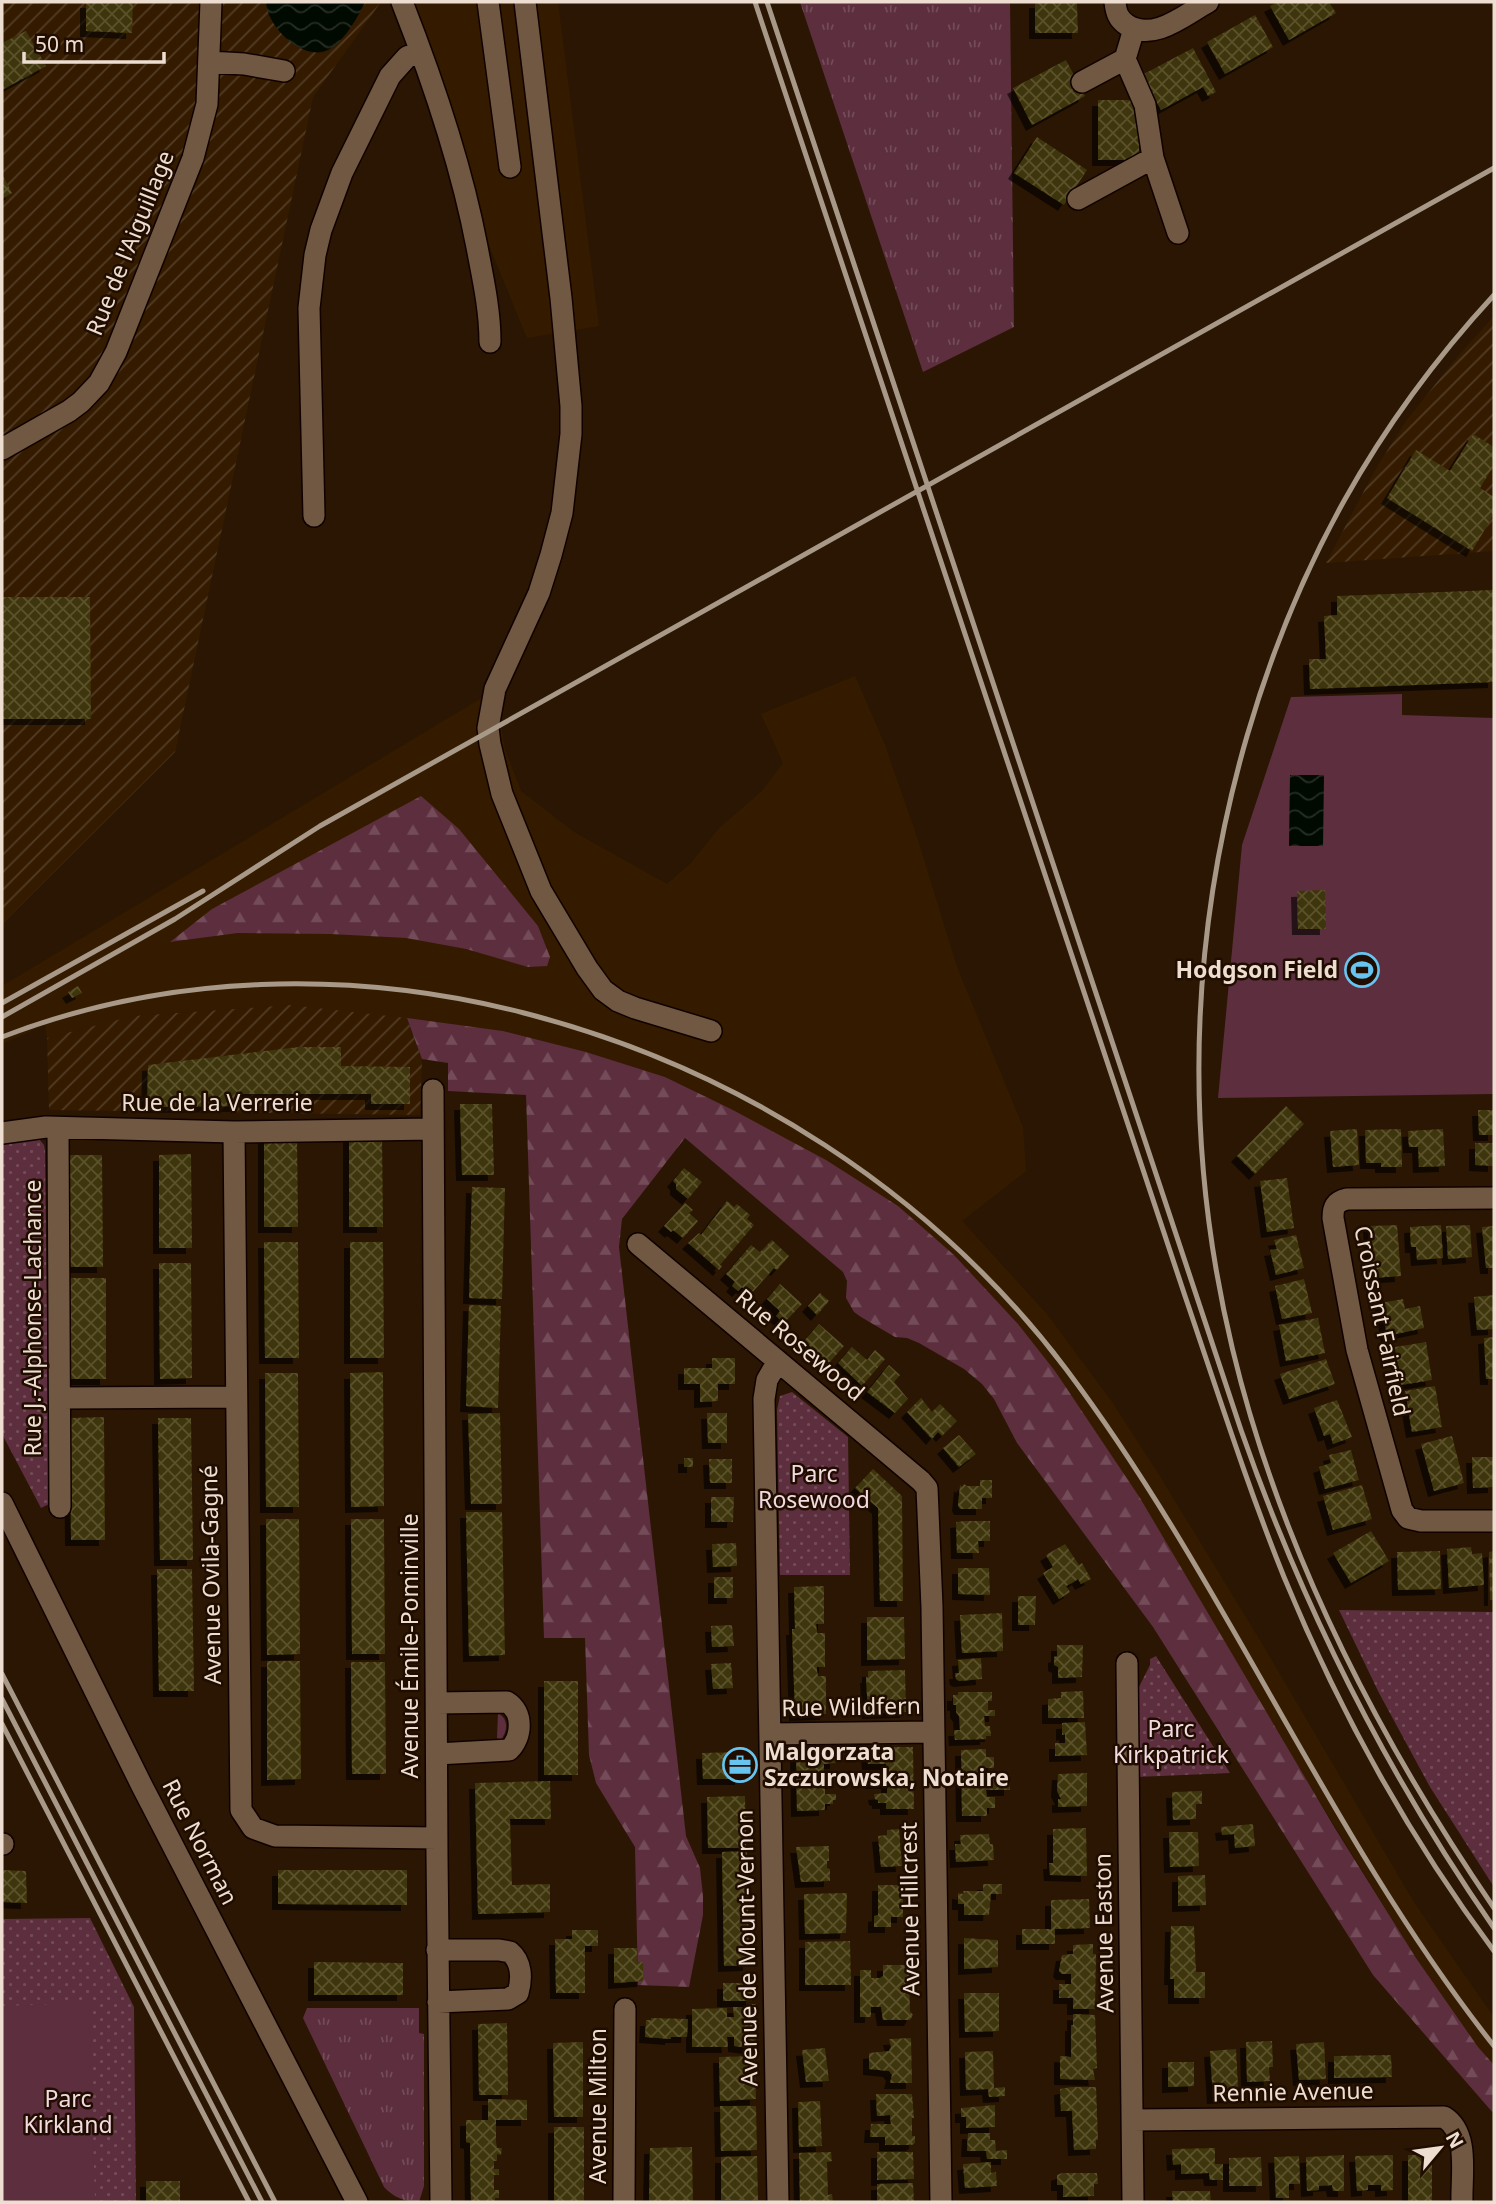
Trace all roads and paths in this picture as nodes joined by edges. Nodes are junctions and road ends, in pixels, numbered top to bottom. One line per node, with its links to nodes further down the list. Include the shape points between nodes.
1 (211, 2): 10 (street, Rue de l'Aiguillage)
2 (402, 2): 8 (street)
3 (488, 2): 14 (street)
4 (524, 2): 20 (street, via 561,298 571,435 562,513 551,555 534,606 495,689 488,728 492,753 510,816 541,891 603,990 635,1008)
5 (1115, 2): 7 (street, via 1120,21)
6 (1208, 2): 7 (street, via 1150,32)
7 (1134, 29): 9 (street)
8 (419, 52): 17 (street, via 470,208); 19 (street, via 407,57 390,76 329,205 318,242 309,308)
9 (1125, 59): 12 (street); 13 (street, via 1145,105)
10 (209, 62): 11 (street); 18 (street, Rue de l'Aiguillage, via 207,104 193,158 107,371 81,402)
11 (284, 71)
12 (1082, 82)
13 (1153, 158): 15 (street); 16 (street)
14 (510, 167)
15 (1078, 199)
16 (1178, 233)
17 (490, 342)
18 (2, 449)
19 (314, 516)
20 (712, 1031)
21 (433, 1090): 23 (street, Avenue Émile-Pominville)
22 (58, 1128): 24 (street, Rue de la Verrerie); 25 (street, Rue de la Verrerie); 30 (street, Rue J.-Alphonse-Lachance)
23 (433, 1129): 24 (street, Rue de la Verrerie); 36 (street, Avenue Émile-Pominville)
24 (234, 1132): 29 (street, Avenue Ovila-Gagné)
25 (2, 1133)
26 (1494, 1198): 34 (street, Croissant Fairfield, via 1347,1199 1334,1206 1333,1218 1357,1350 1402,1510 1408,1518 1421,1521)
27 (638, 1244): 28 (street, Rue Rosewood)
28 (778, 1361): 31 (street, Rue Rosewood); 38 (street, Avenue de Mount-Vernon, via 767,1380 764,1399)
29 (236, 1397): 30 (street); 40 (street, Avenue Ovila-Gagné, via 240,1803 244,1816 258,1832 275,1836)
30 (60, 1398): 33 (street, Rue J.-Alphonse-Lachance)
31 (927, 1488): 37 (street, Avenue Hillcrest)
32 (2, 1503): 45 (street, Rue Norman)
33 (60, 1507)
34 (1494, 1521)
35 (1127, 1663): 44 (street, Avenue Easton)
36 (438, 1703): 39 (street, Avenue Émile-Pominville); 39 (street, via 507,1702 517,1712 519,1726 517,1741 509,1751)
37 (933, 1732): 38 (street, Rue Wildfern); 49 (street, Avenue Hillcrest)
38 (770, 1734): 48 (street, Avenue de Mount-Vernon)
39 (437, 1754): 40 (street, Avenue Émile-Pominville)
40 (437, 1838): 41 (street, Avenue Émile-Pominville)
41 (437, 1950): 42 (street, Avenue Émile-Pominville); 42 (street, via 505,1951 514,1956 520,1974 512,1998)
42 (438, 2002): 46 (street, Avenue Émile-Pominville)
43 (625, 2009): 47 (street, Avenue Milton)
44 (1132, 2120): 50 (street, Avenue Easton); 51 (street, Rennie Avenue, via 1444,2117 1461,2141)
45 (357, 2202)
46 (441, 2202)
47 (624, 2202)
48 (778, 2202)
49 (942, 2202)
50 (1133, 2202)
51 (1462, 2202)

